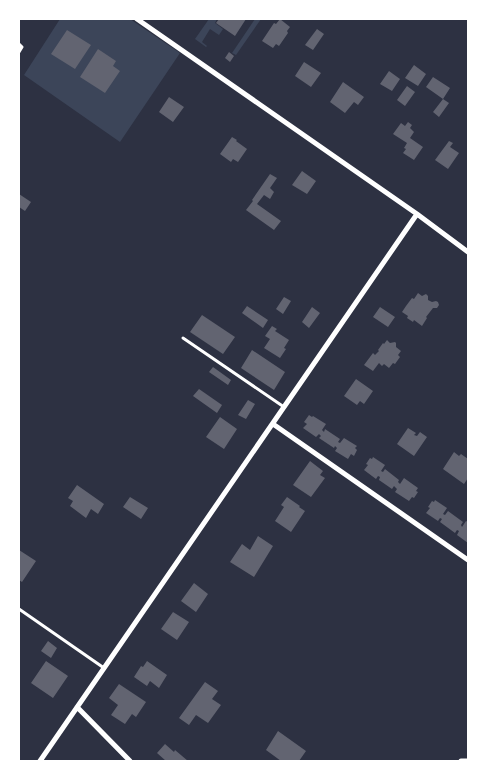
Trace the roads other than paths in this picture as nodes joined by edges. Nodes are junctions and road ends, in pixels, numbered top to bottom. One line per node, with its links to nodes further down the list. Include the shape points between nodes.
1 (137, 19): 4 (street)
2 (19, 44): 3 (lane, via 22,47)
3 (19, 52)
4 (417, 214): 5 (street); 7 (street)
5 (468, 252)
6 (183, 338): 7 (lane)
7 (284, 407): 8 (street)
8 (273, 424): 9 (street); 11 (street)
9 (468, 560)
10 (19, 609): 11 (lane)
11 (104, 668): 12 (street)
12 (77, 707): 13 (street); 14 (street)
13 (40, 761)
14 (130, 761)
15 (461, 761): 16 (street)
16 (468, 761)

